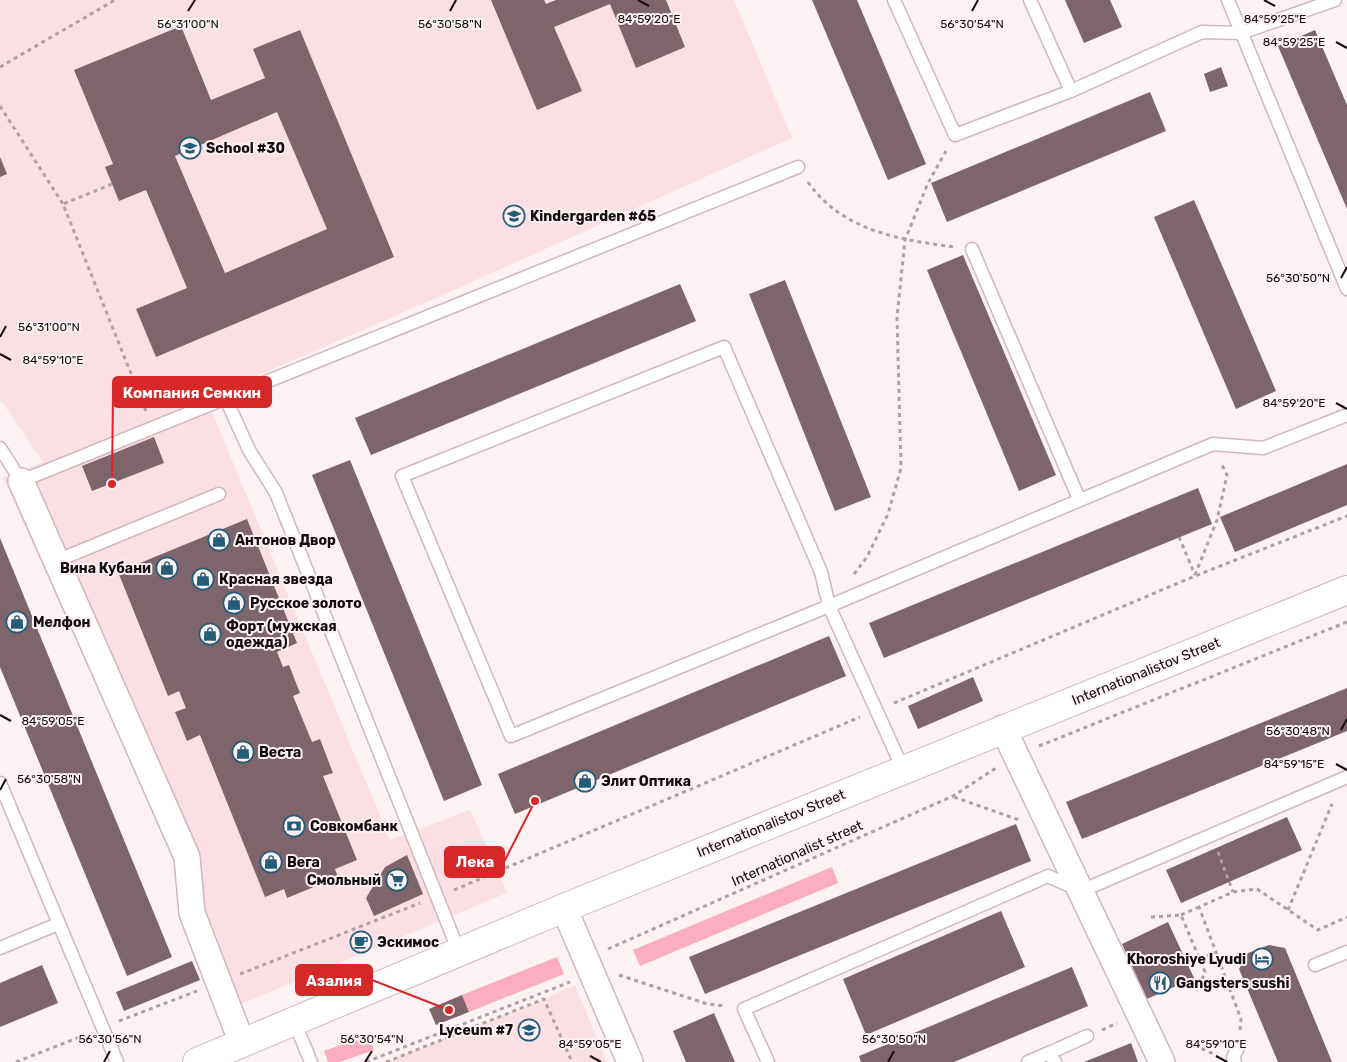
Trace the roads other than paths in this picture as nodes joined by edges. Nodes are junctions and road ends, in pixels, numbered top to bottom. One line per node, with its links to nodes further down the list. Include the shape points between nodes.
1 (894, 0): 6 (lane, via 955,135)
2 (1030, 0): 6 (lane)
3 (1228, 0): 5 (lane)
4 (1335, 0): 5 (lane)
5 (1241, 33): 6 (lane, via 1202,32); 9 (lane)
6 (1071, 91)
7 (798, 167): 10 (lane)
8 (972, 249): 15 (lane)
9 (1347, 289)
10 (225, 397): 13 (lane); 27 (lane, via 249,450 276,493)
11 (1347, 414): 15 (lane, via 1263,448 1213,444)
12 (0, 448): 13 (lane)
13 (21, 481): 16 (street)
14 (219, 494): 16 (lane)
15 (1079, 499): 18 (lane)
16 (56, 561): 32 (street, via 187,857 192,913)
17 (1347, 590): 19 (street, Internationalistov Street)
18 (829, 606): 18 (lane, via 510,736 402,476 724,346 821,572); 20 (lane)
19 (1003, 728): 20 (street, Internationalistov Street); 23 (street)
20 (903, 769): 24 (street, Internationalistov Street)
21 (1346, 780): 23 (lane)
22 (0, 783): 25 (lane)
23 (1081, 891): 39 (lane, via 1048,876 744,1009); 41 (street)
24 (564, 908): 27 (street, Internationalistov Street); 38 (street)
25 (58, 924): 26 (lane); 35 (lane)
26 (0, 948)
27 (459, 952): 30 (street, Internationalistov Street)
28 (1347, 952): 29 (lane)
29 (1315, 965)
30 (294, 1021): 32 (street, Internationalistov Street); 37 (lane)
31 (1087, 1036): 34 (lane)
32 (242, 1043): 36 (street, Internationalistov Street)
33 (1239, 1046): 42 (lane, via 1233,1056)
34 (1052, 1057): 40 (lane)
35 (117, 1062)
36 (197, 1062)
37 (311, 1062)
38 (630, 1062)
39 (768, 1062)
40 (1028, 1062)
41 (1162, 1062)
42 (1236, 1062)

